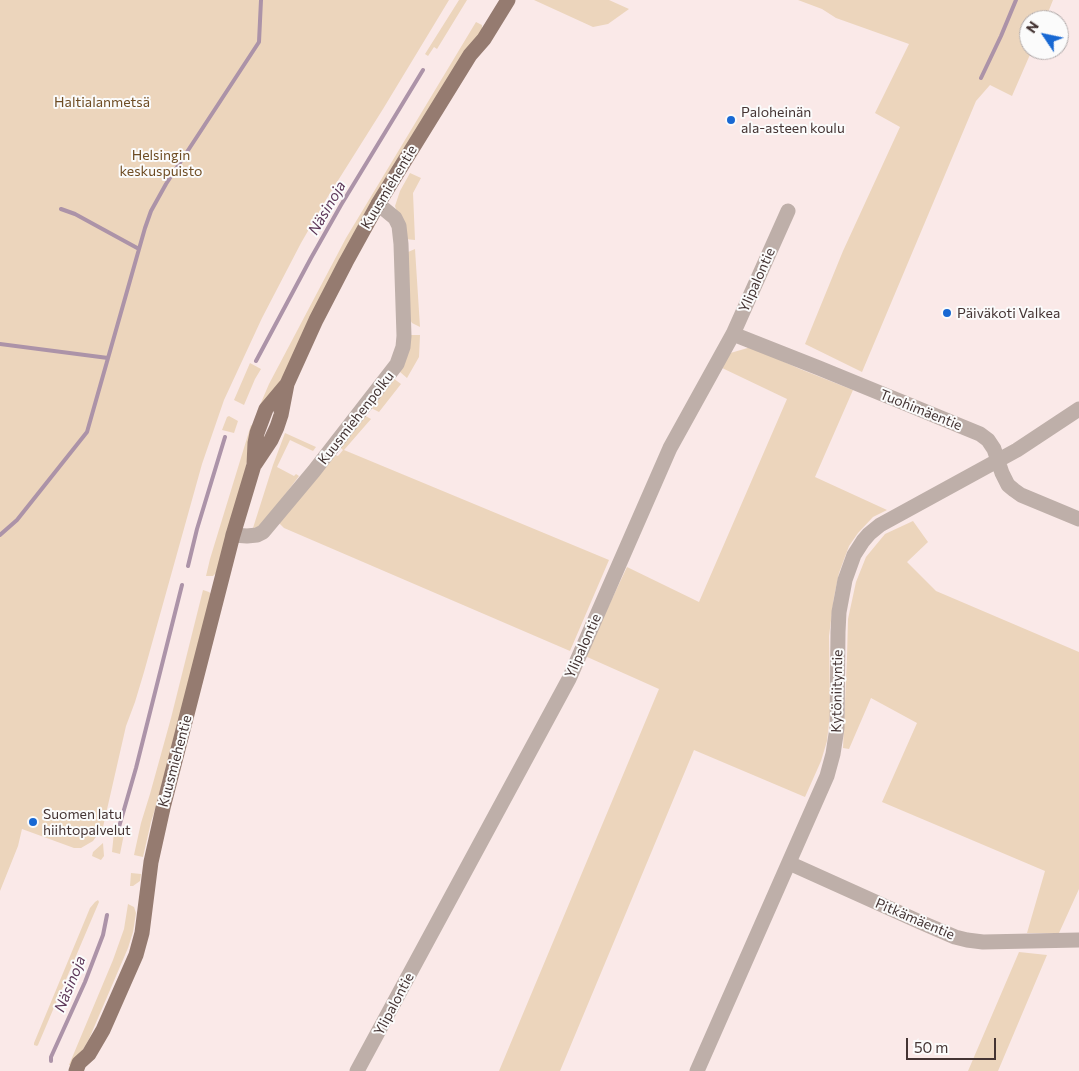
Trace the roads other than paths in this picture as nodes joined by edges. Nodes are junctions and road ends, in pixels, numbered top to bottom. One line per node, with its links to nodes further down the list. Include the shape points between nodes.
1 (508, 0): 2 (main road, Kuusmiehentie)
2 (378, 204): 8 (main road, Kuusmiehentie, via 316,320 287,384 260,421 254,465); 8 (street, Kuusmiehenpolku, via 395,218 400,235 404,336 397,364 263,532)
3 (788, 211): 4 (street, Ylipalontie)
4 (733, 334): 6 (street, Tuohimäentie, via 980,434 988,440); 14 (street, Ylipalontie, via 670,448 569,679)
5 (1079, 409): 6 (street, Kytöniityntie)
6 (998, 460): 7 (street, Tuohimäentie, via 1008,485 1014,490); 9 (street, Kytöniityntie, via 880,525 863,540 854,555 839,612 838,728 833,754 827,776)
7 (1079, 519)
8 (233, 535): 11 (main road, Kuusmiehentie, via 163,808 151,862 140,942 103,1030)
9 (789, 863): 10 (street, Pitkämäentie, via 955,937 983,942); 15 (street, Kytöniityntie)
10 (1079, 940)
11 (89, 1054): 12 (main road, Kuusmiehentie); 13 (main road)
12 (76, 1071)
13 (89, 1071)
14 (357, 1071)
15 (697, 1071)

